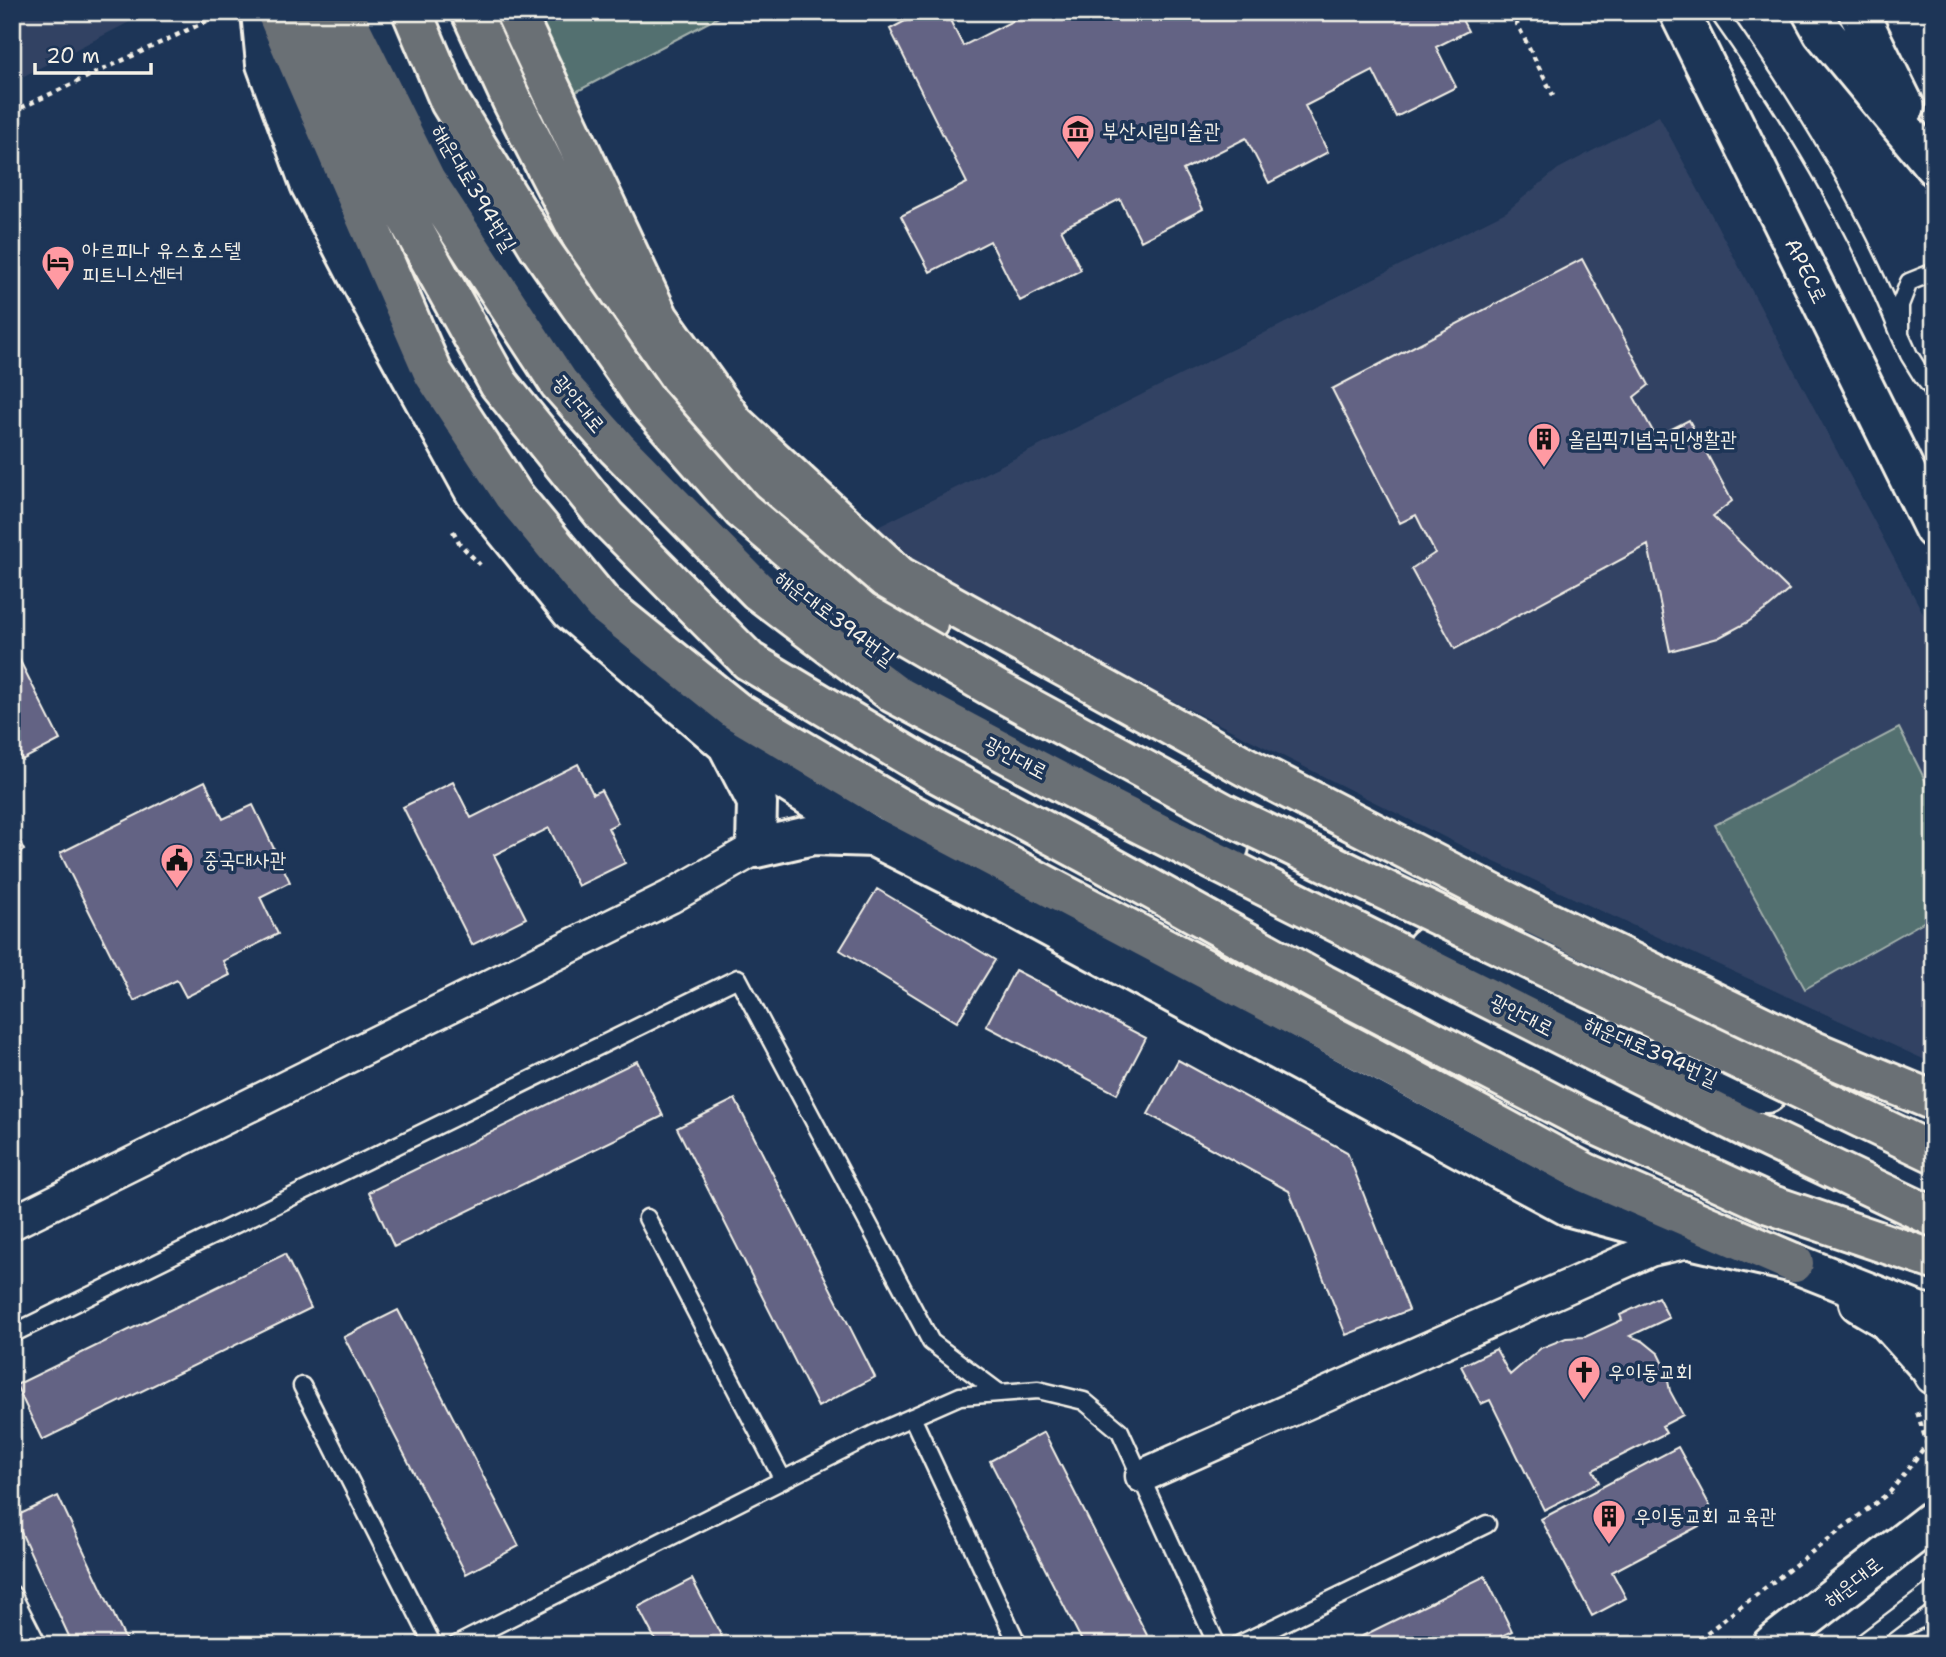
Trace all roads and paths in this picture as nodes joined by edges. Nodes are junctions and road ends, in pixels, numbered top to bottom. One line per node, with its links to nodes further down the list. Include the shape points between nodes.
1 (226, 12): 18 (path)
2 (261, 12): 24 (main road, via 266,64 310,184 475,492 571,611)
3 (276, 12): 38 (highway, via 433,373 513,495 603,604 736,711 894,805 1586,1173)
4 (307, 12): 37 (highway, via 397,200 499,384 606,517 749,662 935,772 1322,984 1583,1119 1769,1204)
5 (343, 12): 33 (highway, 광안대로, via 426,180 559,383 758,592 892,693 1126,816)
6 (378, 12): 16 (main road, 해운대로394번길)
7 (403, 12): 16 (main road, 해운대로394번길)
8 (412, 12): 32 (highway, bridge, via 450,102 539,247 647,402 742,510 862,611 1226,814)
9 (471, 12): 27 (highway, via 639,349 745,480 866,589)
10 (515, 12): 30 (highway, via 659,318 735,424 899,576 1246,766 1524,910 1814,1051)
11 (1511, 12): 17 (path)
12 (1679, 12): 23 (main road, APEC로)
13 (1718, 12): 21 (lane, via 1762,75 1855,232)
14 (1812, 12): 19 (main road, via 1823,32)
15 (1857, 12): 19 (main road)
16 (411, 84): 28 (main road, 해운대로394번길, via 582,365 782,583 963,710)
17 (1553, 95)
18 (12, 112)
19 (1934, 166)
20 (1934, 272): 21 (lane, via 1909,282 1900,305)
21 (1900, 335): 22 (lane)
22 (1934, 391)
23 (1934, 529)
24 (727, 744): 25 (main road); 26 (main road, via 757,803)
25 (874, 837): 26 (main road, via 813,835); 36 (main road, via 1570,1207)
26 (756, 848): 35 (street, via 670,897)
27 (1501, 927): 28 (main road, 해운대로394번길); 29 (main road, 해운대로394번길)
28 (1397, 934): 29 (main road, 해운대로394번길, via 1677,1064 1745,1093 1767,1093 1775,1083 1776,1065)
29 (1748, 1037): 31 (main road, 해운대로394번길)
30 (1934, 1101)
31 (1934, 1119)
32 (1934, 1153)
33 (1934, 1217)
34 (647, 1218): 46 (lane)
35 (12, 1223)
36 (1694, 1240): 38 (main road); 45 (street, via 1650,1250)
37 (1934, 1260)
38 (1794, 1263): 39 (main road); 42 (main road, via 1886,1320 1930,1367)
39 (1934, 1315)
40 (12, 1334): 43 (lane, via 738,978 931,1342)
41 (302, 1386): 53 (lane)
42 (1924, 1387): 58 (path, via 1927,1444 1890,1492)
43 (998, 1392): 44 (lane, via 960,1396); 45 (lane, via 1038,1390 1084,1401 1120,1430)
44 (912, 1417): 46 (lane); 55 (lane)
45 (1142, 1476): 56 (lane)
46 (783, 1480): 54 (lane)
47 (1934, 1519): 59 (main road, 해운대로)
48 (1487, 1524): 57 (lane)
49 (1934, 1588): 60 (lane)
50 (12, 1594): 52 (lane)
51 (1934, 1633): 61 (lane)
52 (38, 1645)
53 (433, 1645)
54 (456, 1645)
55 (1018, 1645)
56 (1217, 1645)
57 (1238, 1645)
58 (1691, 1645)
59 (1772, 1645)
60 (1860, 1645)
61 (1910, 1645)

